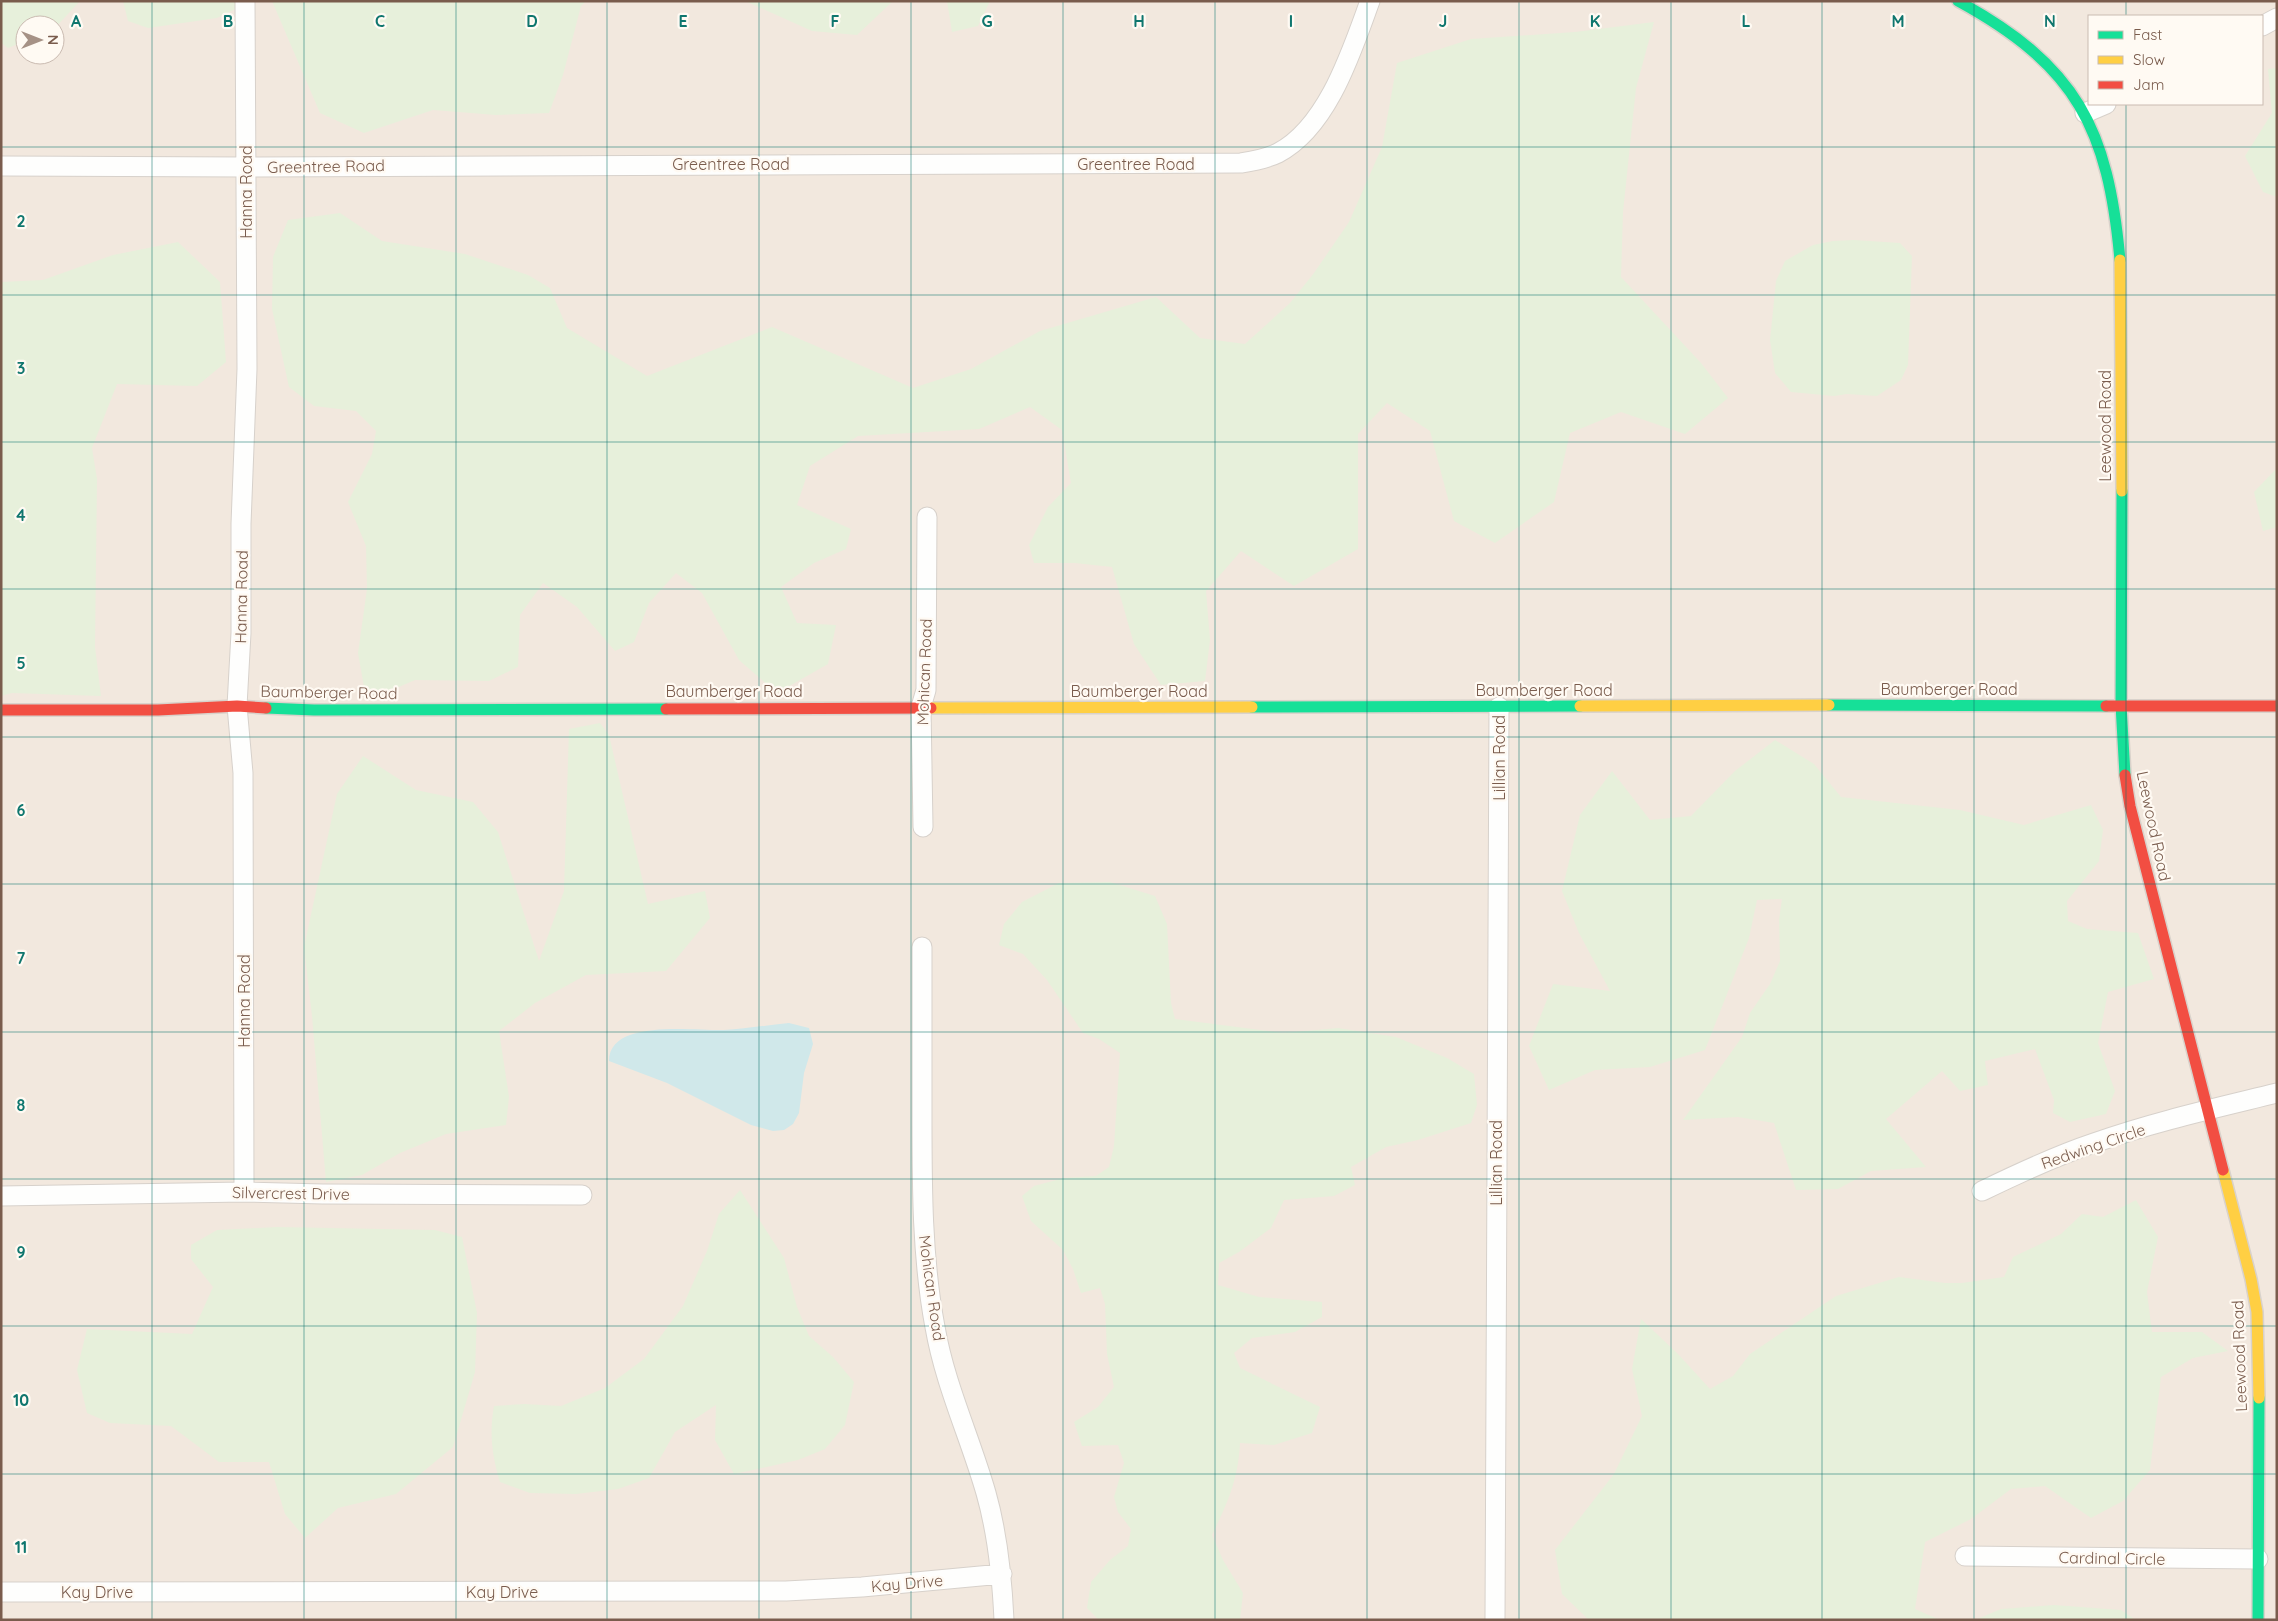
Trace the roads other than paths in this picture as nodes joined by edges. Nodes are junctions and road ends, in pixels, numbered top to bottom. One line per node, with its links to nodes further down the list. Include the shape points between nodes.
1 (246, 1): 9 (street, Hanna Road)
2 (1370, 1): 9 (street, Greentree Road, via 1343,73 1315,118 1278,153 1241,163)
3 (1958, 1): 7 (street, Leewood Road, via 2026,44 2064,82)
4 (2277, 18): 5 (street)
5 (2263, 25)
6 (2104, 105): 7 (street)
7 (2085, 113): 11 (street, Leewood Road, via 2110,183 2121,277)
8 (1, 166): 9 (street, Greentree Road)
9 (246, 167): 12 (street, Hanna Road, via 247,369)
10 (927, 517): 14 (street, Mohican Road, via 926,690)
11 (2121, 705): 13 (street, Baumberger Road); 15 (street, Baumberger Road); 20 (street, Leewood Road, via 2130,806)
12 (237, 706): 14 (street, Baumberger Road, via 314,710); 16 (street, Baumberger Road, via 158,710); 22 (street, Hanna Road, via 243,773)
13 (2277, 706)
14 (921, 707): 15 (street, Baumberger Road); 17 (street, Mohican Road)
15 (1499, 707): 30 (street, Lillian Road)
16 (1, 710)
17 (923, 827)
18 (922, 947): 27 (street, Mohican Road, via 922,1193 928,1283 945,1372 986,1494)
19 (2277, 1093): 20 (street, Redwing Circle)
20 (2208, 1110): 21 (street, Redwing Circle, via 2092,1143); 26 (street, Leewood Road, via 2257,1312)
21 (1982, 1191)
22 (244, 1192): 23 (street, Silvercrest Drive); 24 (street, Silvercrest Drive)
23 (582, 1195)
24 (1, 1196)
25 (1965, 1556): 26 (street, Cardinal Circle)
26 (2258, 1559): 31 (street, Leewood Road)
27 (1002, 1574): 28 (street, Kay Drive, via 786,1591); 29 (street, Mohican Road)
28 (1, 1592)
29 (1004, 1620)
30 (1495, 1620)
31 (2258, 1620)

